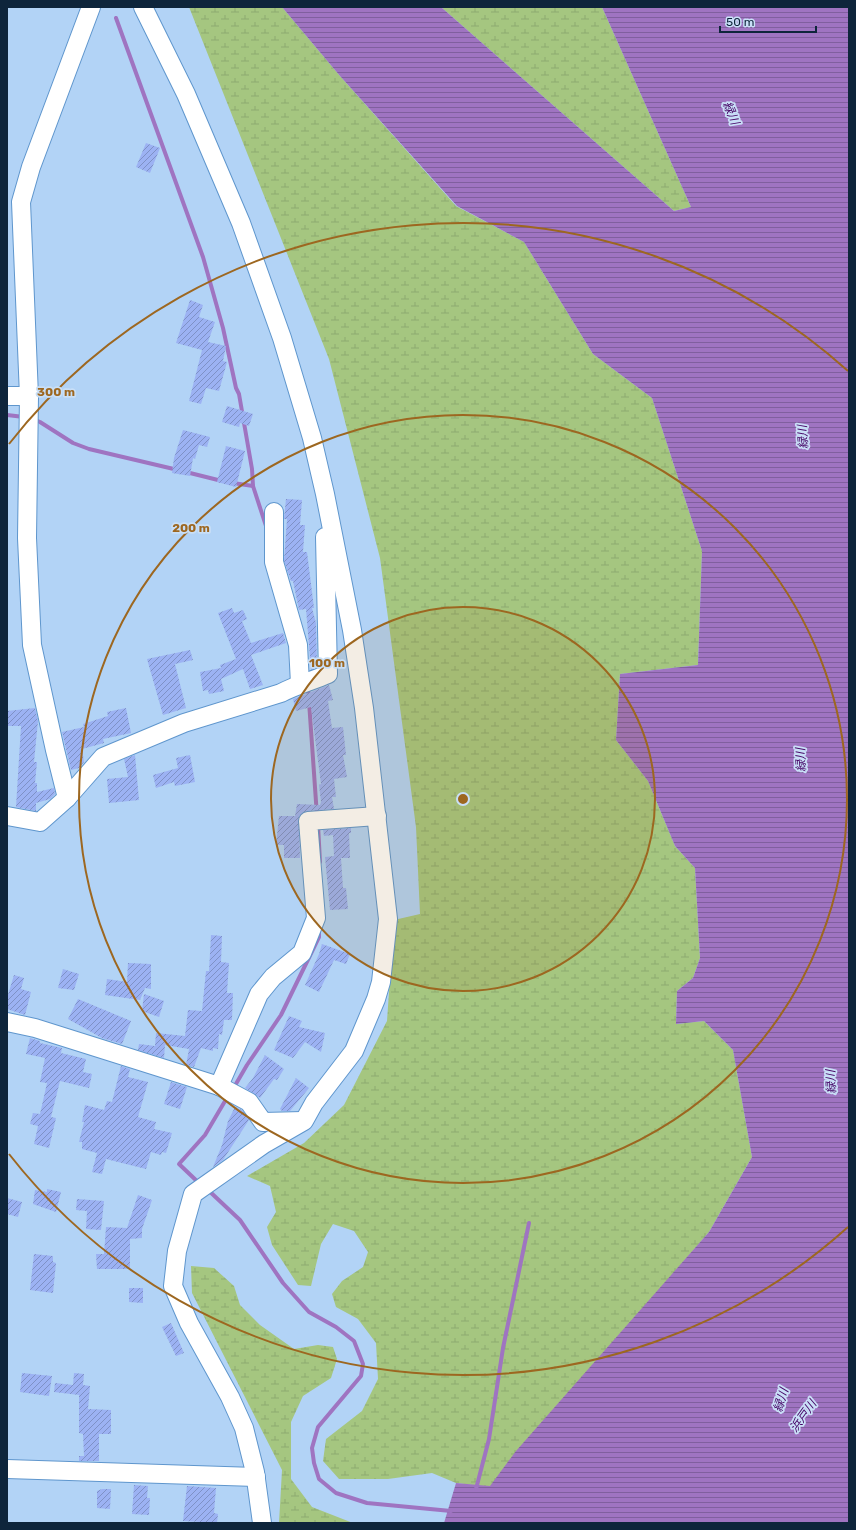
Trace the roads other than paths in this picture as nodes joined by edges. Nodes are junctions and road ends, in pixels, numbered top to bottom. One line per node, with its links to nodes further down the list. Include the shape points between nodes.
1 (91, 7): 4 (street, via 21,202)
2 (143, 7): 5 (street, via 186,94 241,223 282,338 312,438)
3 (7, 396): 4 (street)
4 (29, 396): 8 (street, via 27,538 32,645)
5 (325, 494): 7 (street, via 328,674); 10 (street, via 352,630)
6 (274, 512): 7 (street, via 274,562 298,645)
7 (300, 684): 8 (street, via 281,693 184,723 104,758)
8 (67, 798): 9 (street, via 40,822)
9 (7, 816)
10 (377, 816): 12 (street, via 308,821 316,918 302,953 273,977 259,994); 13 (street, via 388,919 381,982 354,1051 314,1103)
11 (7, 1022): 12 (street, via 35,1028)
12 (219, 1086): 13 (street, via 249,1102 263,1122)
13 (304, 1121): 15 (street, via 222,1172 193,1194 177,1251 173,1286 189,1323 244,1428)
14 (7, 1469): 15 (street)
15 (256, 1477): 16 (street)
16 (262, 1523)

